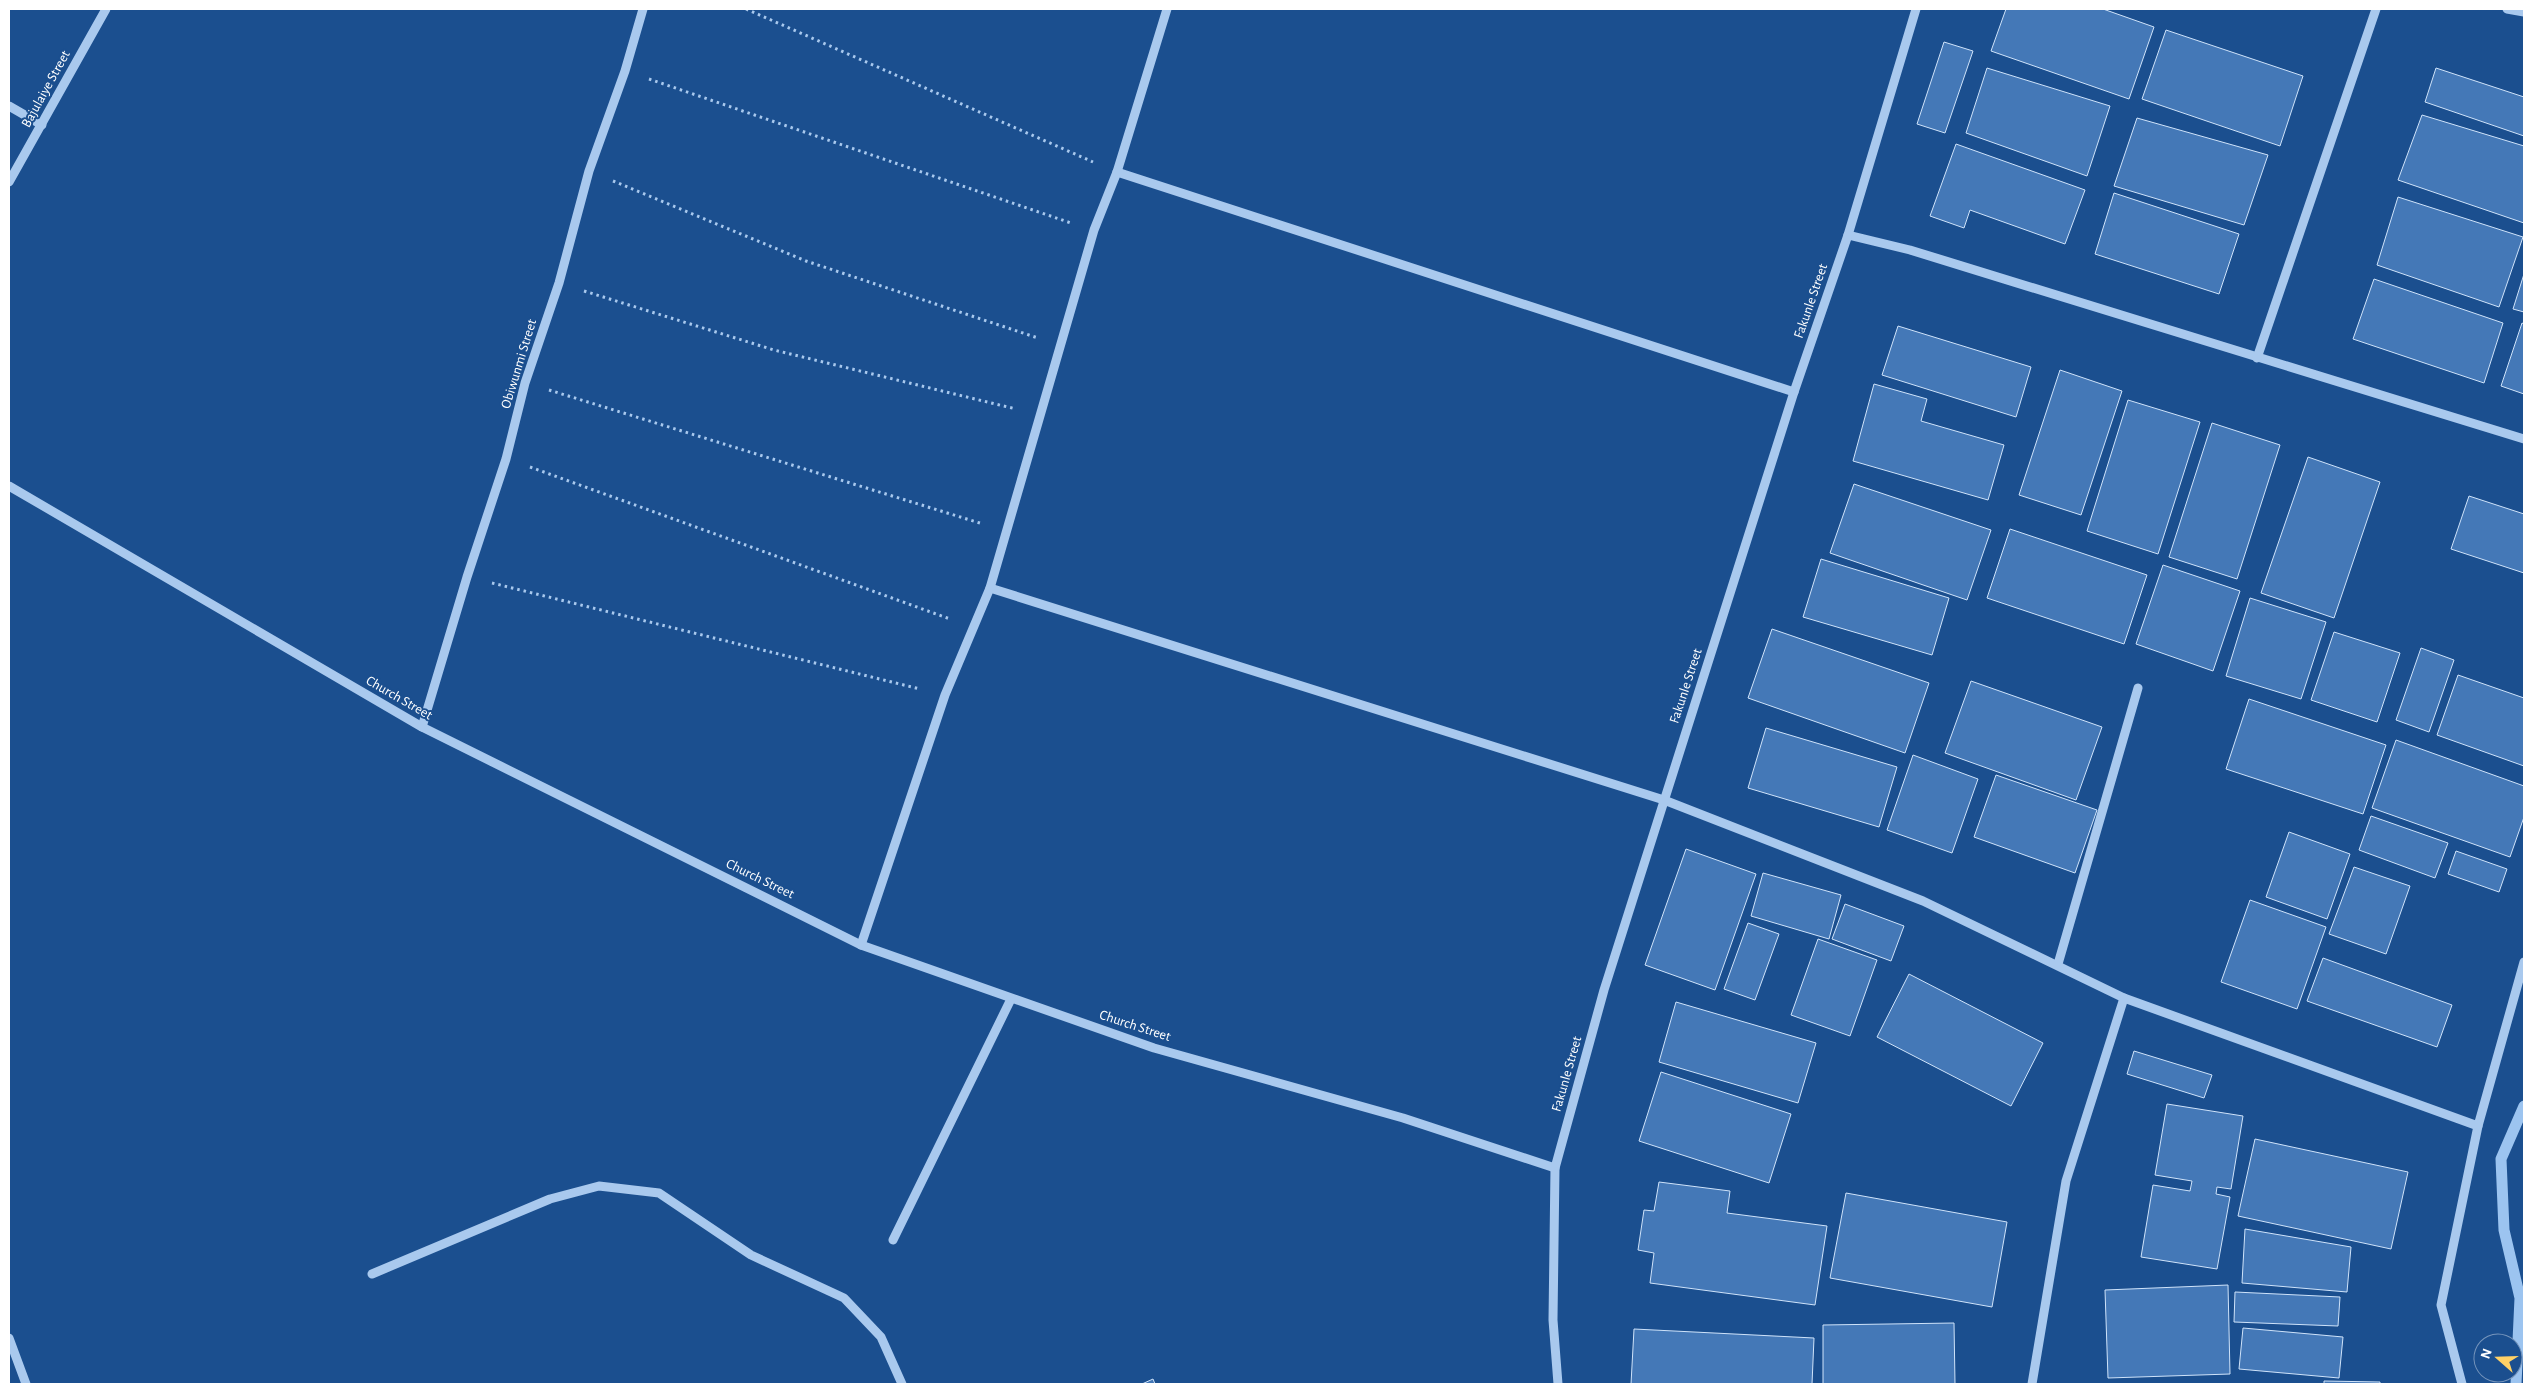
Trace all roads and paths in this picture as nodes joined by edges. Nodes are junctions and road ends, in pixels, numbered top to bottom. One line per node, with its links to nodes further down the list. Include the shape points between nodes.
1 (106, 9): 11 (street, Bajulaiye Street)
2 (643, 9): 9 (street, Obiwunmi Street)
3 (746, 9): 13 (path)
4 (1167, 9): 13 (street)
5 (1916, 9): 16 (street, Fakunle Street)
6 (2376, 9): 19 (street)
7 (2507, 9): 8 (street)
8 (2524, 12)
9 (625, 71): 12 (street, Obiwunmi Street); 15 (path)
10 (9, 106): 11 (street)
11 (42, 125): 14 (street, Bajulaiye Street)
12 (589, 171): 17 (street, Obiwunmi Street); 18 (path, via 806,261)
13 (1117, 172): 15 (street); 21 (street)
14 (9, 182)
15 (1094, 230): 18 (street)
16 (1848, 235): 19 (street, via 1910,250); 21 (street, Fakunle Street)
17 (559, 283): 20 (street, Obiwunmi Street); 22 (path, via 774,350)
18 (1061, 346): 22 (street)
19 (2257, 358): 23 (street)
20 (525, 383): 24 (street, Obiwunmi Street); 26 (path)
21 (1794, 392): 33 (street, Fakunle Street)
22 (1042, 415): 26 (street)
23 (2524, 439)
24 (506, 459): 27 (street, Obiwunmi Street); 29 (path)
25 (9, 486): 32 (street, Church Street)
26 (1008, 532): 28 (street)
27 (467, 577): 31 (path); 32 (street, Obiwunmi Street)
28 (990, 588): 29 (street); 33 (street)
29 (974, 628): 31 (street)
30 (2138, 688): 36 (street)
31 (945, 695): 34 (street)
32 (422, 727): 34 (street, Church Street)
33 (1664, 800): 36 (street, via 1924,901); 40 (street, Fakunle Street, via 1604,990)
34 (861, 945): 38 (street, Church Street)
35 (2524, 962): 39 (street)
36 (2058, 964): 37 (street)
37 (2124, 998): 39 (street); 47 (street, via 2066,1182)
38 (1011, 999): 40 (street, Church Street, via 1154,1048 1403,1118); 41 (street)
39 (2478, 1126): 48 (street, via 2441,1305)
40 (1555, 1168): 46 (street, Fakunle Street, via 1553,1320)
41 (893, 1240)
42 (372, 1274): 45 (street, via 550,1199 599,1186 659,1193 751,1255 844,1298 881,1337)
43 (9, 1338): 44 (street)
44 (26, 1384)
45 (902, 1384)
46 (1558, 1384)
47 (2032, 1384)
48 (2462, 1384)

